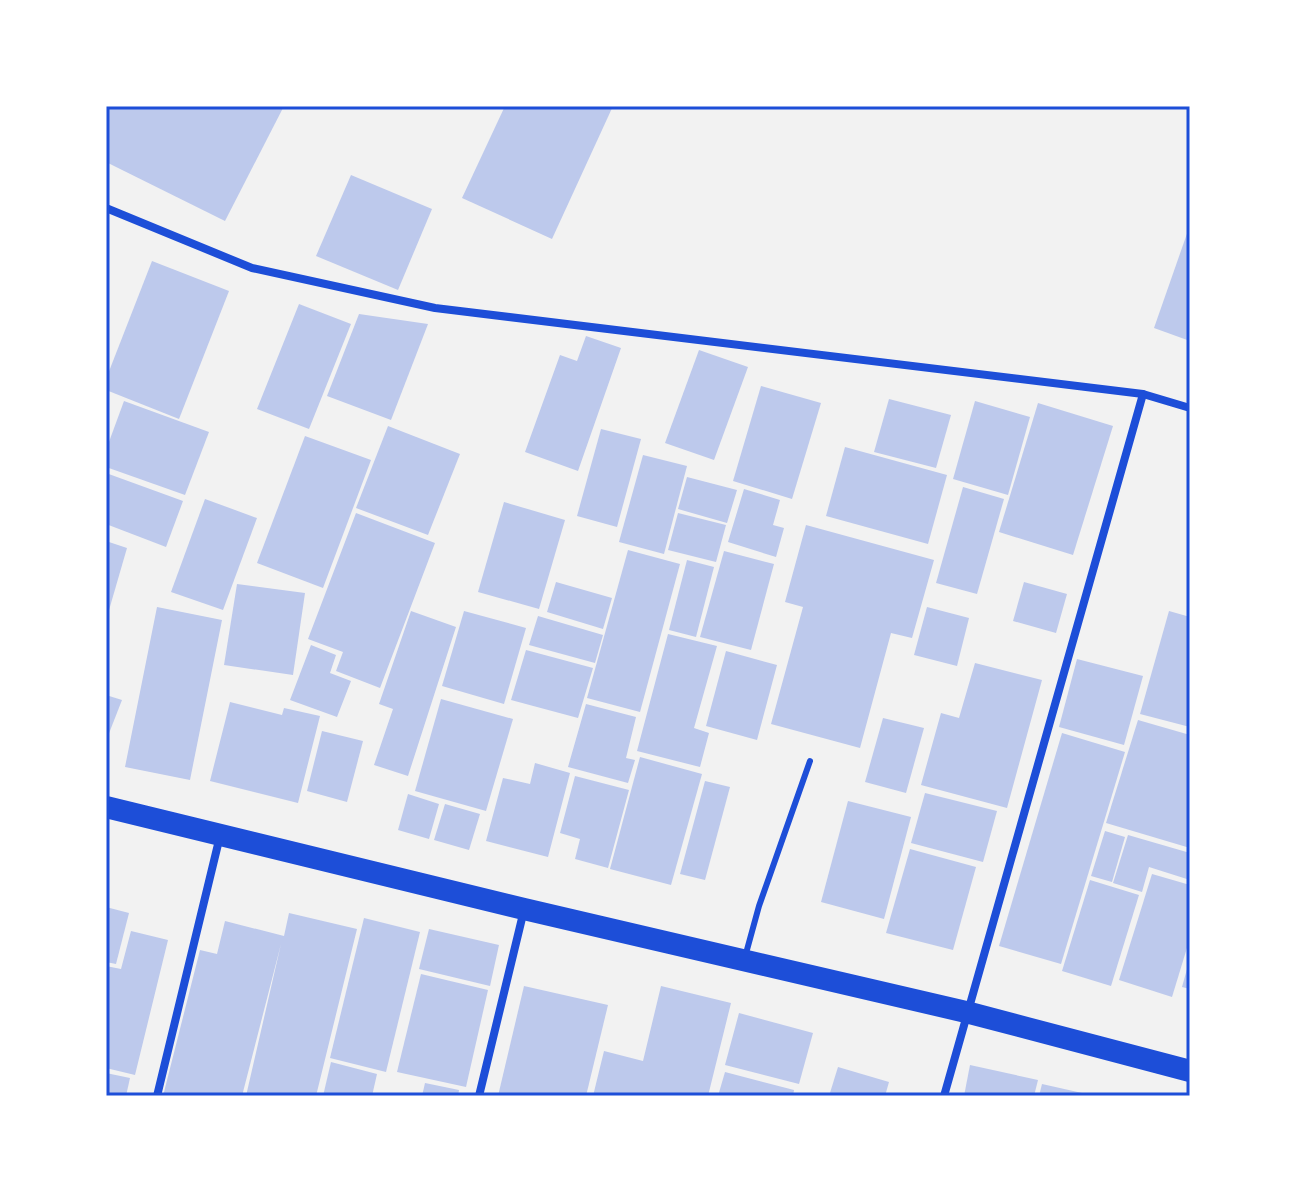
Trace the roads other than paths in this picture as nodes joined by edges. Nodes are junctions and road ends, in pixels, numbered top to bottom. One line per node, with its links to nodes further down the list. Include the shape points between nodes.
1 (106, 208): 2 (street, via 252,268 435,308)
2 (1143, 394): 3 (street); 9 (street)
3 (1190, 408)
4 (810, 761): 8 (lane)
5 (106, 807): 6 (highway)
6 (221, 834): 7 (highway); 11 (street)
7 (524, 909): 8 (highway); 12 (street)
8 (744, 961): 9 (highway)
9 (966, 1012): 10 (highway); 13 (street)
10 (1190, 1071)
11 (157, 1096)
12 (479, 1096)
13 (944, 1096)

